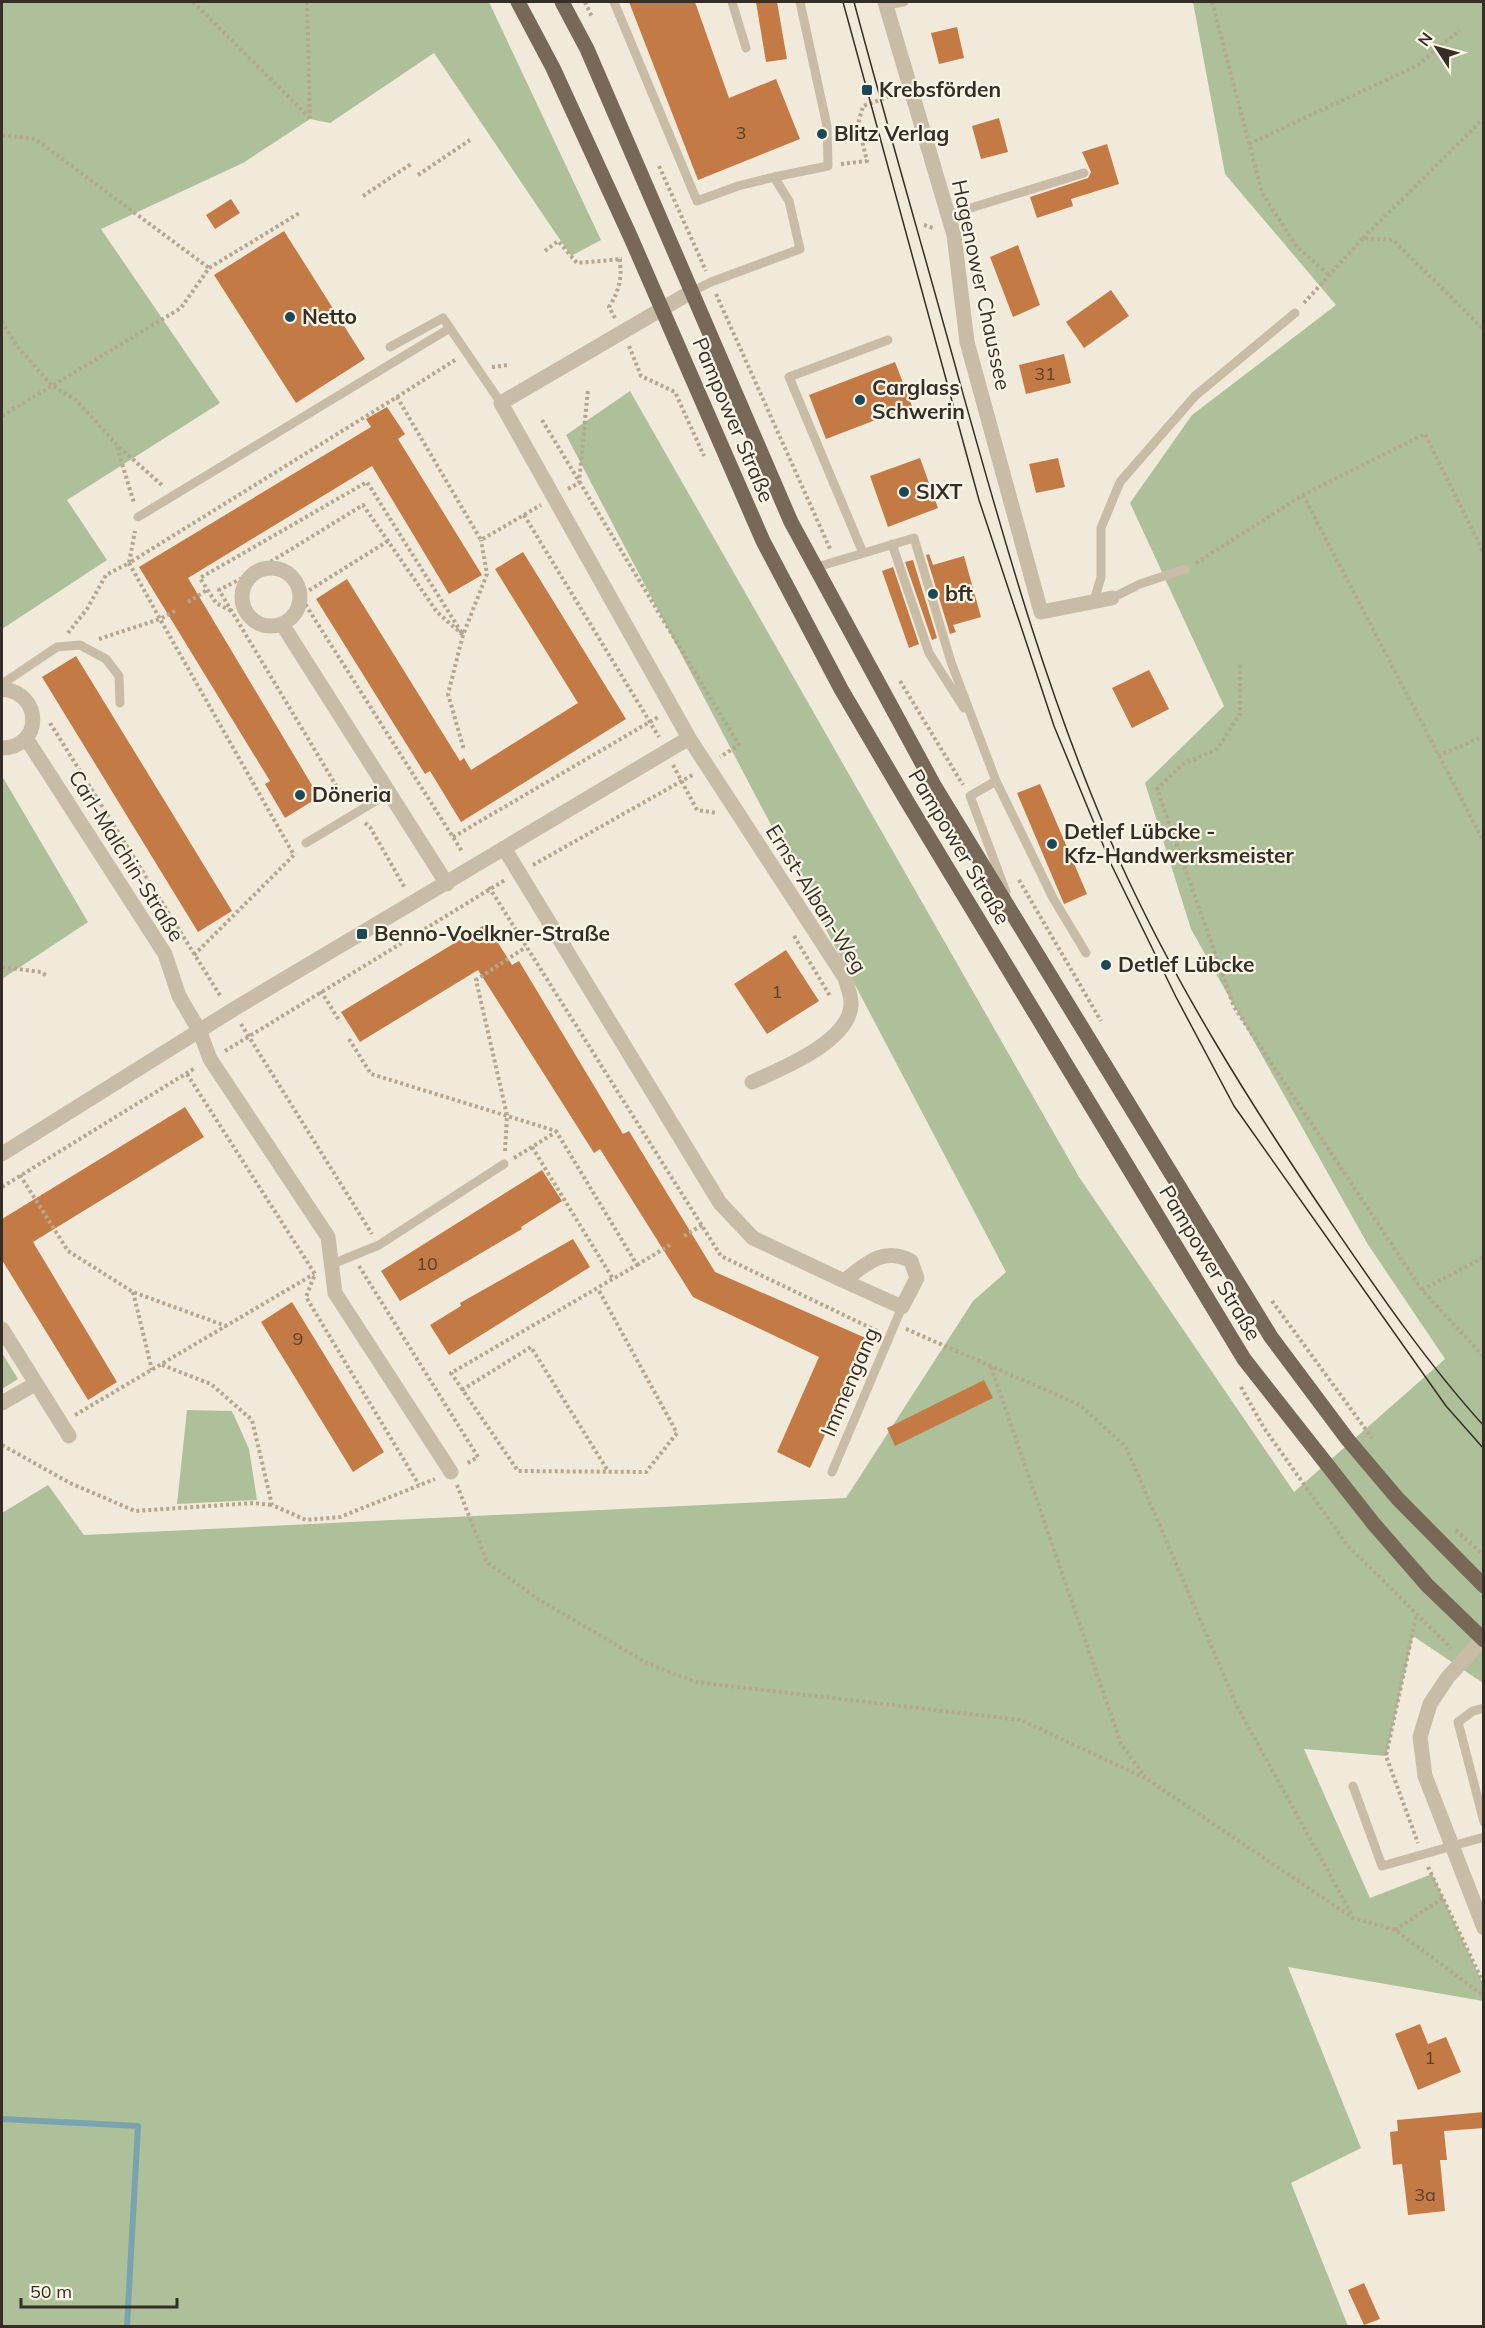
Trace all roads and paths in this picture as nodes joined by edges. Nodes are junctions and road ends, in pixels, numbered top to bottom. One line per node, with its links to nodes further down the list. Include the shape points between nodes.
1 (193, 2): 2 (path, via 310,118)
2 (307, 2)
3 (518, 2): 30 (main road, Pampower Straße, via 553,68)
4 (562, 2): 27 (main road, Pampower Straße, via 587,48)
5 (614, 2): 22 (lane, via 697,201)
6 (732, 2): 12 (lane)
7 (800, 2): 19 (lane, via 827,126)
8 (904, 2): 10 (lane)
9 (1212, 2): 17 (path)
10 (886, 3): 13 (street, Hagenower Chaussee)
11 (1460, 30): 17 (path, via 1418,65)
12 (746, 48)
13 (912, 86): 19 (path, via 863,106 858,124 867,161); 25 (street, Hagenower Chaussee)
14 (1484, 118): 28 (path)
15 (2, 135): 31 (path, via 35,139)
16 (470, 140): 21 (path)
17 (1249, 144): 32 (path, via 1262,193 1297,247)
18 (411, 164): 23 (path)
19 (828, 166): 22 (lane)
20 (1084, 173): 25 (lane)
21 (418, 175)
22 (774, 177): 33 (lane, via 789,201 800,249)
23 (363, 196)
24 (301, 212): 31 (path)
25 (948, 215): 67 (street, Hagenower Chaussee, via 968,342 1041,612)
26 (688, 230): 27 (path)
27 (669, 238): 33 (main road, Pampower Straße)
28 (1363, 238): 32 (path); 38 (path, via 1394,240)
29 (545, 250): 30 (path, via 558,241 577,263 620,260)
30 (637, 252): 34 (main road, Pampower Straße)
31 (208, 268): 42 (path, via 181,308)
32 (1329, 275): 35 (path)
33 (691, 292): 34 (street); 61 (main road, Pampower Straße)
34 (662, 309): 45 (street); 163 (main road, Pampower Straße, via 762,541 841,689 1244,1359 1373,1523)
35 (1295, 313): 67 (lane, via 1195,396 1120,482 1101,528 1101,578)
36 (2, 321): 42 (path, via 16,345)
37 (450, 328): 40 (lane, via 443,318); 41 (lane); 50 (lane)
38 (1484, 330)
39 (888, 340): 58 (lane, via 789,377)
40 (390, 347)
41 (467, 352): 44 (path); 45 (lane)
42 (52, 386): 46 (path); 48 (path, via 75,399)
43 (588, 389): 49 (path)
44 (397, 397): 55 (path); 60 (path)
45 (501, 403): 52 (street)
46 (2, 416)
47 (542, 420): 49 (path)
48 (117, 445): 50 (path); 54 (path)
49 (579, 483): 52 (path); 91 (path, via 739,745)
50 (173, 494): 54 (lane)
51 (1303, 495): 59 (path, via 1425,434); 62 (path); 90 (path)
52 (555, 497): 53 (path); 80 (street)
53 (524, 515): 55 (path); 81 (path)
54 (138, 517): 60 (path)
55 (480, 540): 73 (path, via 487,574)
56 (388, 541): 63 (path, via 363,505); 65 (path); 73 (path, via 437,612)
57 (892, 544): 58 (lane); 83 (lane, via 929,653); 83 (lane, via 914,538 951,662)
58 (863, 553): 61 (lane)
59 (1484, 554)
60 (129, 563): 71 (path); 75 (path, via 106,575 87,609)
61 (814, 568): 106 (main road, Pampower Straße, via 935,787)
62 (1185, 569): 66 (lane)
63 (254, 572): 65 (street, via 271,567 288,573); 70 (path, via 219,590); 72 (street, via 242,588 243,607 254,622)
64 (207, 590): 68 (path); 70 (path, via 216,603); 73 (path, via 200,578 368,482)
65 (300, 596): 72 (street, via 296,613); 97 (path)
66 (1113, 598): 67 (street, Hagenower Chaussee)
67 (1094, 601)
68 (188, 602)
69 (175, 611): 71 (path)
70 (232, 611): 96 (path)
71 (160, 619): 74 (path); 101 (path)
72 (282, 624): 94 (street)
73 (463, 635): 88 (path, via 448,694)
74 (80, 645): 75 (lane); 79 (lane, via 106,659 119,676)
75 (57, 647): 77 (lane)
76 (1240, 665): 142 (path, via 1240,714 1217,749 1180,765 1157,789 1234,1007)
77 (2, 684)
78 (2, 689): 85 (street, via 20,694 32,710 31,730)
79 (120, 703)
80 (673, 709): 81 (path); 86 (street)
81 (651, 721): 89 (path); 97 (path)
82 (50, 722): 110 (path)
83 (975, 725): 93 (lane)
84 (1484, 736): 90 (path)
85 (26, 738): 87 (street, via 18,745); 117 (street, Carl-Malchin-Straße, via 165,954 179,996)
86 (689, 738): 89 (street); 91 (street, Ernst-Alban-Weg)
87 (2, 748)
88 (464, 750)
89 (666, 752): 92 (path); 100 (street)
90 (1438, 756): 98 (path)
91 (706, 765): 92 (path); 116 (street, Ernst-Alban-Weg, via 845,978 852,1005)
92 (682, 782): 95 (path, via 698,810); 103 (path)
93 (996, 782): 106 (lane, via 970,796); 109 (lane, via 1053,898)
94 (389, 793): 96 (lane); 104 (street)
95 (720, 813)
96 (354, 814): 99 (lane); 105 (path, via 370,827)
97 (453, 837): 102 (path)
98 (1484, 842)
99 (306, 843): 101 (path)
100 (504, 848): 102 (street); 103 (street)
101 (294, 855): 110 (path)
102 (471, 866): 104 (street)
103 (520, 873): 113 (path, via 489,887); 140 (street, via 720,1203 753,1238)
104 (447, 884): 105 (street)
105 (414, 904): 114 (street)
106 (1015, 917): 162 (main road, Pampower Straße, via 1271,1337 1390,1490)
107 (792, 933): 116 (path)
108 (526, 947): 123 (path, via 476,980)
109 (1086, 953)
110 (194, 955): 114 (path, via 220,997)
111 (2, 967): 112 (path)
112 (47, 976)
113 (321, 991): 115 (path); 118 (path)
114 (234, 1009): 117 (street); 118 (path)
115 (340, 1022)
116 (846, 1022): 122 (street, via 837,1035 791,1064)
117 (200, 1032): 120 (street, Carl-Malchin-Straße); 126 (street)
118 (248, 1037): 120 (path); 132 (path)
119 (349, 1039): 123 (path, via 371,1074)
120 (210, 1059): 121 (path); 136 (street, Carl-Malchin-Straße, via 328,1237)
121 (187, 1074): 128 (path); 138 (path)
122 (752, 1082)
123 (507, 1115): 124 (path); 127 (path)
124 (556, 1131): 125 (path); 137 (path)
125 (532, 1147): 127 (path); 139 (path)
126 (2, 1154)
127 (504, 1164): 132 (lane)
128 (20, 1175): 129 (path); 143 (path, via 68,1251)
129 (2, 1187)
130 (702, 1225): 131 (path)
131 (684, 1236)
132 (379, 1245): 134 (lane)
133 (670, 1245): 137 (path)
134 (352, 1256): 136 (lane); 157 (path, via 478,1457)
135 (1484, 1257): 142 (path)
136 (330, 1265): 138 (path); 157 (street, Carl-Malchin-Straße, via 335,1293)
137 (637, 1265): 139 (path)
138 (315, 1274): 146 (path); 160 (path, via 306,1297)
139 (613, 1280): 141 (path)
140 (844, 1281): 144 (street); 144 (street, via 883,1255 898,1254 910,1261 917,1278)
141 (598, 1288): 153 (path, via 451,1374); 158 (path, via 677,1433 646,1472)
142 (1422, 1290): 148 (path)
143 (133, 1292): 146 (path); 151 (path)
144 (902, 1307): 145 (lane, Immengang)
145 (894, 1324): 150 (path); 159 (lane, Immengang)
146 (226, 1326): 149 (path)
147 (2, 1329): 152 (street)
148 (1484, 1357)
149 (162, 1365): 151 (path); 161 (path, via 211,1384 252,1420)
150 (990, 1366): 165 (path, via 1121,1744); 171 (path, via 1080,1405 1126,1446 1238,1708)
151 (152, 1370): 155 (path)
152 (35, 1384): 154 (street); 155 (street)
153 (462, 1390): 158 (path, via 518,1472); 158 (path, via 531,1347)
154 (2, 1403)
155 (65, 1430)
156 (2, 1445): 161 (path, via 70,1483 135,1511)
157 (452, 1472): 160 (path); 165 (path, via 487,1562 538,1599 647,1664 695,1682 1020,1720)
158 (608, 1472)
159 (832, 1472)
160 (419, 1485): 161 (path, via 340,1516 306,1520)
161 (272, 1505)
162 (1484, 1586)
163 (1483, 1639): 169 (street, via 1448,1677 1430,1704 1420,1737 1425,1776)
164 (1484, 1708): 167 (lane, via 1458,1722)
165 (1147, 1779): 171 (path)
166 (1353, 1786): 169 (lane, via 1382,1866)
167 (1484, 1822)
168 (1484, 1837): 169 (lane)
169 (1452, 1846): 172 (street)
170 (1443, 1898): 173 (path)
171 (1353, 1918): 173 (path)
172 (1484, 1928)
173 (1395, 1930): 174 (path)
174 (1484, 1996)

